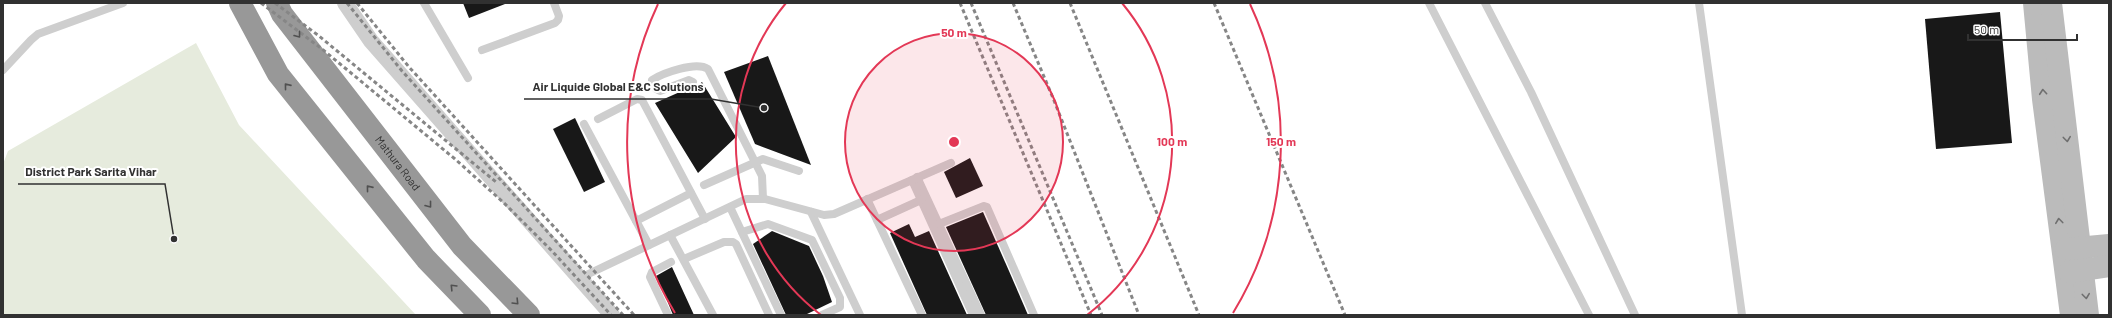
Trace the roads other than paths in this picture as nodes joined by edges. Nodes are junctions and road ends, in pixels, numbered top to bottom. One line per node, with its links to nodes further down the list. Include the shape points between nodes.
1 (122, 3): 13 (lane, via 38,34)
2 (240, 3): 42 (highway, one-way to 2, via 426,259 278,74)
3 (277, 3): 43 (highway, Mathura Road, one-way to 43, via 282,14 462,246)
4 (345, 3): 41 (street, via 371,41)
5 (424, 3): 14 (lane)
6 (554, 3): 12 (lane, via 559,16 555,23)
7 (1429, 3): 55 (lane)
8 (1485, 3): 56 (lane, via 1531,92)
9 (1699, 3): 57 (lane)
10 (2034, 3): 38 (street, one-way to 10, via 2043,99)
11 (2051, 3): 38 (street, one-way to 38)
12 (482, 50)
13 (3, 70)
14 (468, 78)
15 (693, 82): 18 (lane, via 689,80 660,91 656,89 652,80 692,65 708,69)
16 (598, 119): 23 (lane, via 637,99 642,100)
17 (584, 124): 31 (lane)
18 (755, 161): 20 (lane, via 769,160); 22 (lane); 24 (lane, via 764,180)
19 (951, 162): 21 (lane)
20 (799, 171)
21 (914, 179): 25 (lane); 26 (lane); 32 (lane)
22 (704, 185)
23 (691, 193): 29 (lane); 31 (lane)
24 (763, 199): 27 (lane, via 746,199); 28 (lane)
25 (867, 199): 28 (lane, via 834,214); 30 (lane)
26 (921, 200): 30 (lane); 52 (lane)
27 (730, 207): 29 (lane); 33 (lane)
28 (811, 212): 50 (lane)
29 (705, 219): 34 (lane)
30 (877, 220): 51 (lane)
31 (636, 221): 35 (lane)
32 (939, 224): 53 (lane); 54 (lane, via 986,207)
33 (742, 232): 48 (lane); 49 (lane, via 768,224 812,240 840,298 840,306)
34 (670, 235): 35 (lane); 37 (lane)
35 (649, 245): 41 (lane)
36 (2109, 245): 38 (street)
37 (684, 259): 46 (lane); 47 (lane, via 724,242 733,242)
38 (2073, 260): 40 (street); 58 (street); 59 (street, one-way to 59)
39 (671, 262): 45 (lane, via 652,272 650,277)
40 (2109, 266)
41 (580, 278): 44 (street)
42 (480, 315)
43 (529, 315)
44 (612, 315)
45 (668, 315)
46 (713, 315)
47 (769, 315)
48 (781, 315)
49 (822, 315)
50 (860, 315)
51 (922, 315)
52 (973, 315)
53 (981, 315)
54 (1034, 315)
55 (1589, 315)
56 (1636, 315)
57 (1742, 315)
58 (2071, 315)
59 (2088, 315)

